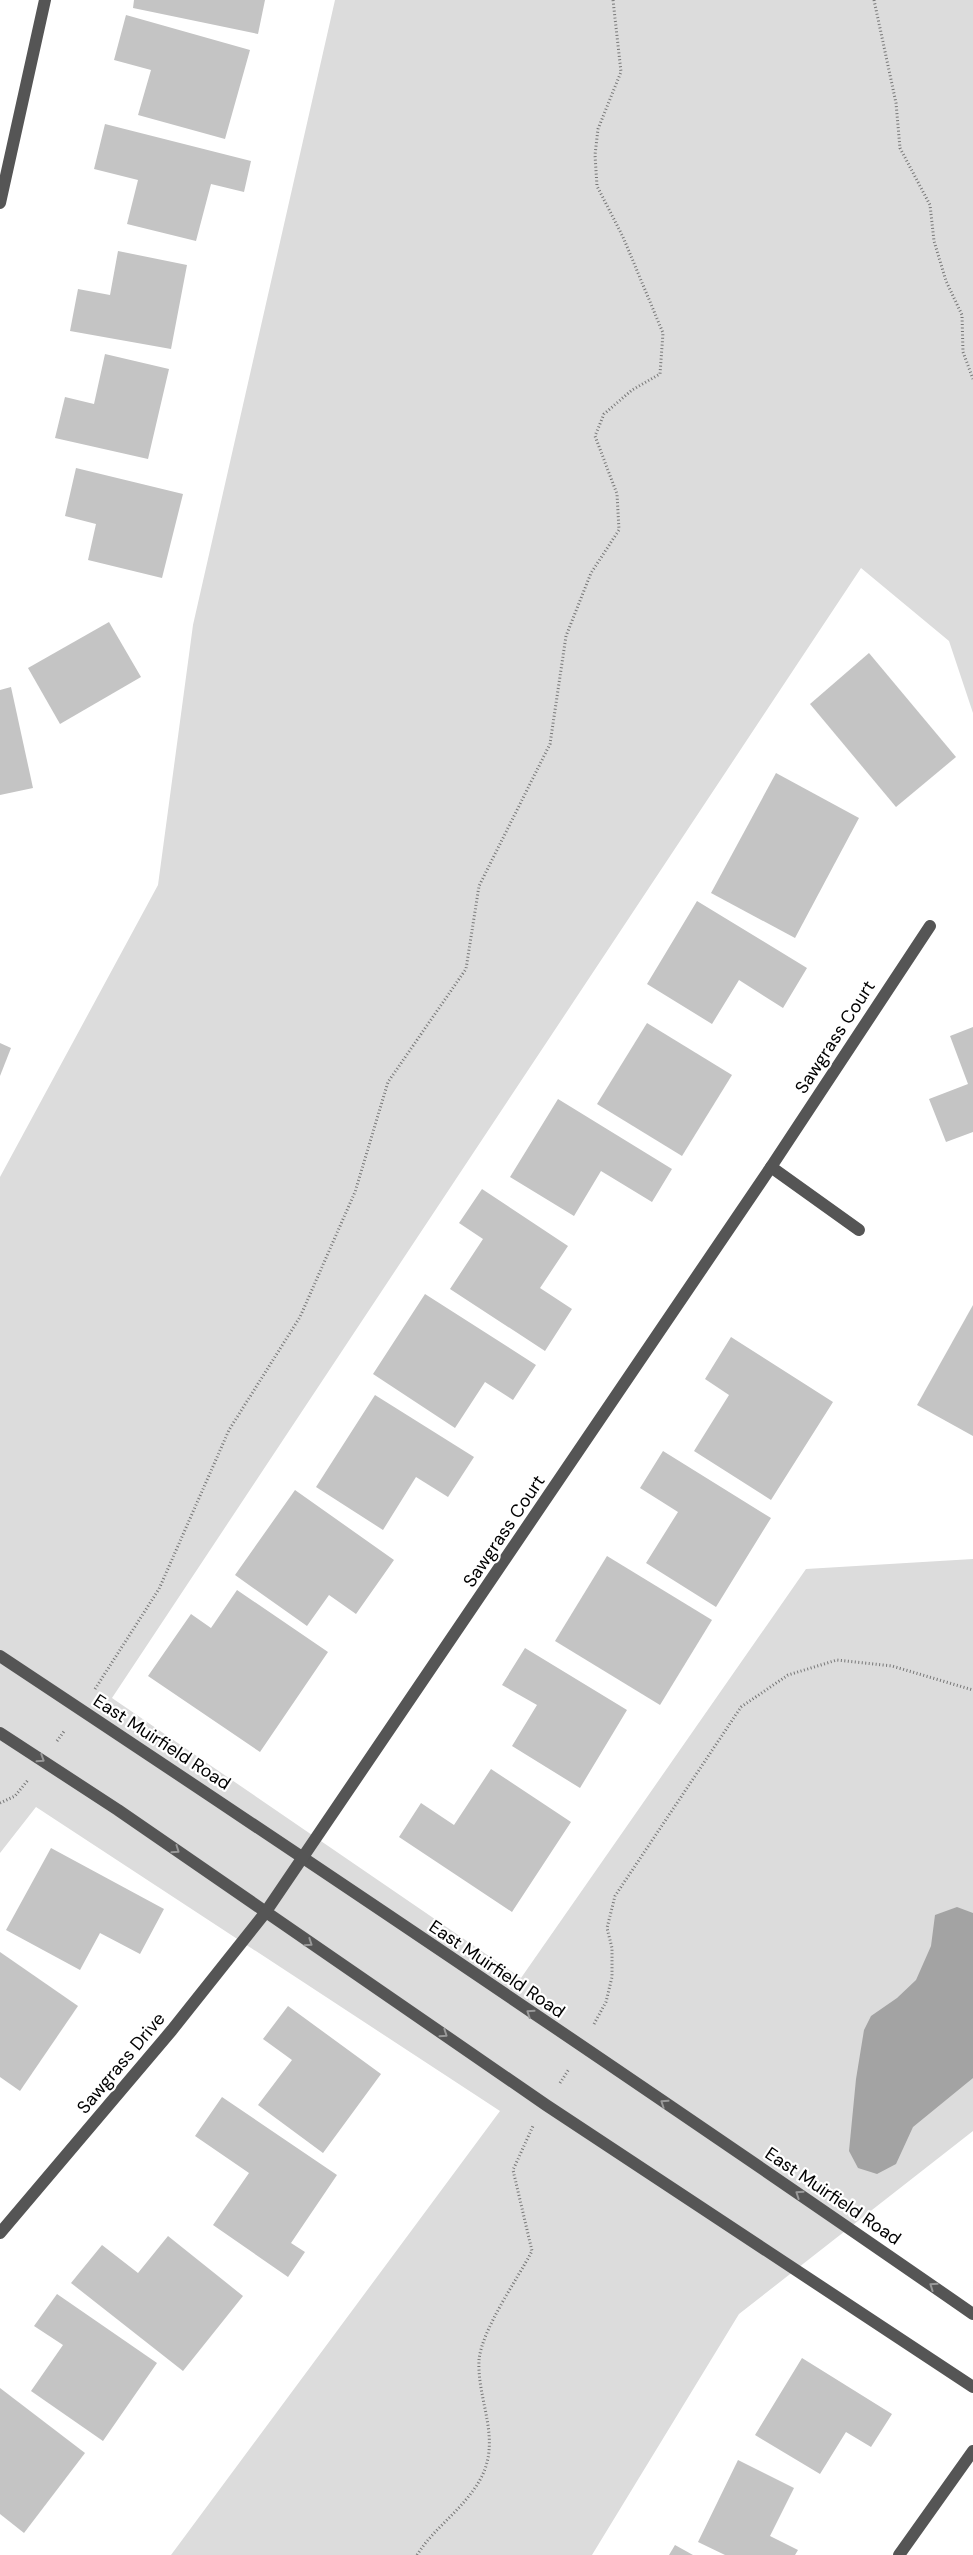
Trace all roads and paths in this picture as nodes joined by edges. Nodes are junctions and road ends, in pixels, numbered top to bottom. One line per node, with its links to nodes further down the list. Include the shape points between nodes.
1 (45, 0): 4 (street)
2 (613, 0): 11 (path, via 621,72 598,129 595,155 597,186 623,237 663,333 660,374 632,390 604,414 595,436 617,494 619,530 592,573 566,636 550,744 480,886 466,969 388,1082 355,1192 300,1317 229,1430 159,1589)
3 (874, 0): 5 (path, via 896,103 900,148 930,205 934,241 946,281 962,315 963,352)
4 (0, 203)
5 (973, 379)
6 (930, 926): 7 (street, Sawgrass Court)
7 (771, 1167): 8 (street); 15 (street, Sawgrass Court)
8 (859, 1230)
9 (0, 1656): 11 (street, East Muirfield Road)
10 (973, 1690): 17 (path, via 892,1666 837,1660 788,1675 741,1707 616,1896 607,1928 612,1948 612,1977 606,2002)
11 (81, 1709): 13 (path); 15 (street, East Muirfield Road)
12 (0, 1733): 13 (street, one-way to 13)
13 (43, 1760): 14 (path, via 15,1796); 16 (street, one-way to 16)
14 (0, 1803)
15 (304, 1856): 16 (street, Sawgrass Court); 17 (street, East Muirfield Road, one-way to 15)
16 (265, 1913): 18 (street, one-way to 18); 19 (street, Sawgrass Drive, via 172,2030)
17 (582, 2048): 18 (path); 20 (street, East Muirfield Road, one-way to 17)
18 (546, 2105): 21 (street); 23 (path, via 513,2170 532,2251 496,2313 479,2360 490,2448 482,2476 465,2503)
19 (0, 2232)
20 (973, 2314)
21 (973, 2386)
22 (973, 2451): 24 (street)
23 (417, 2555)
24 (899, 2555)

